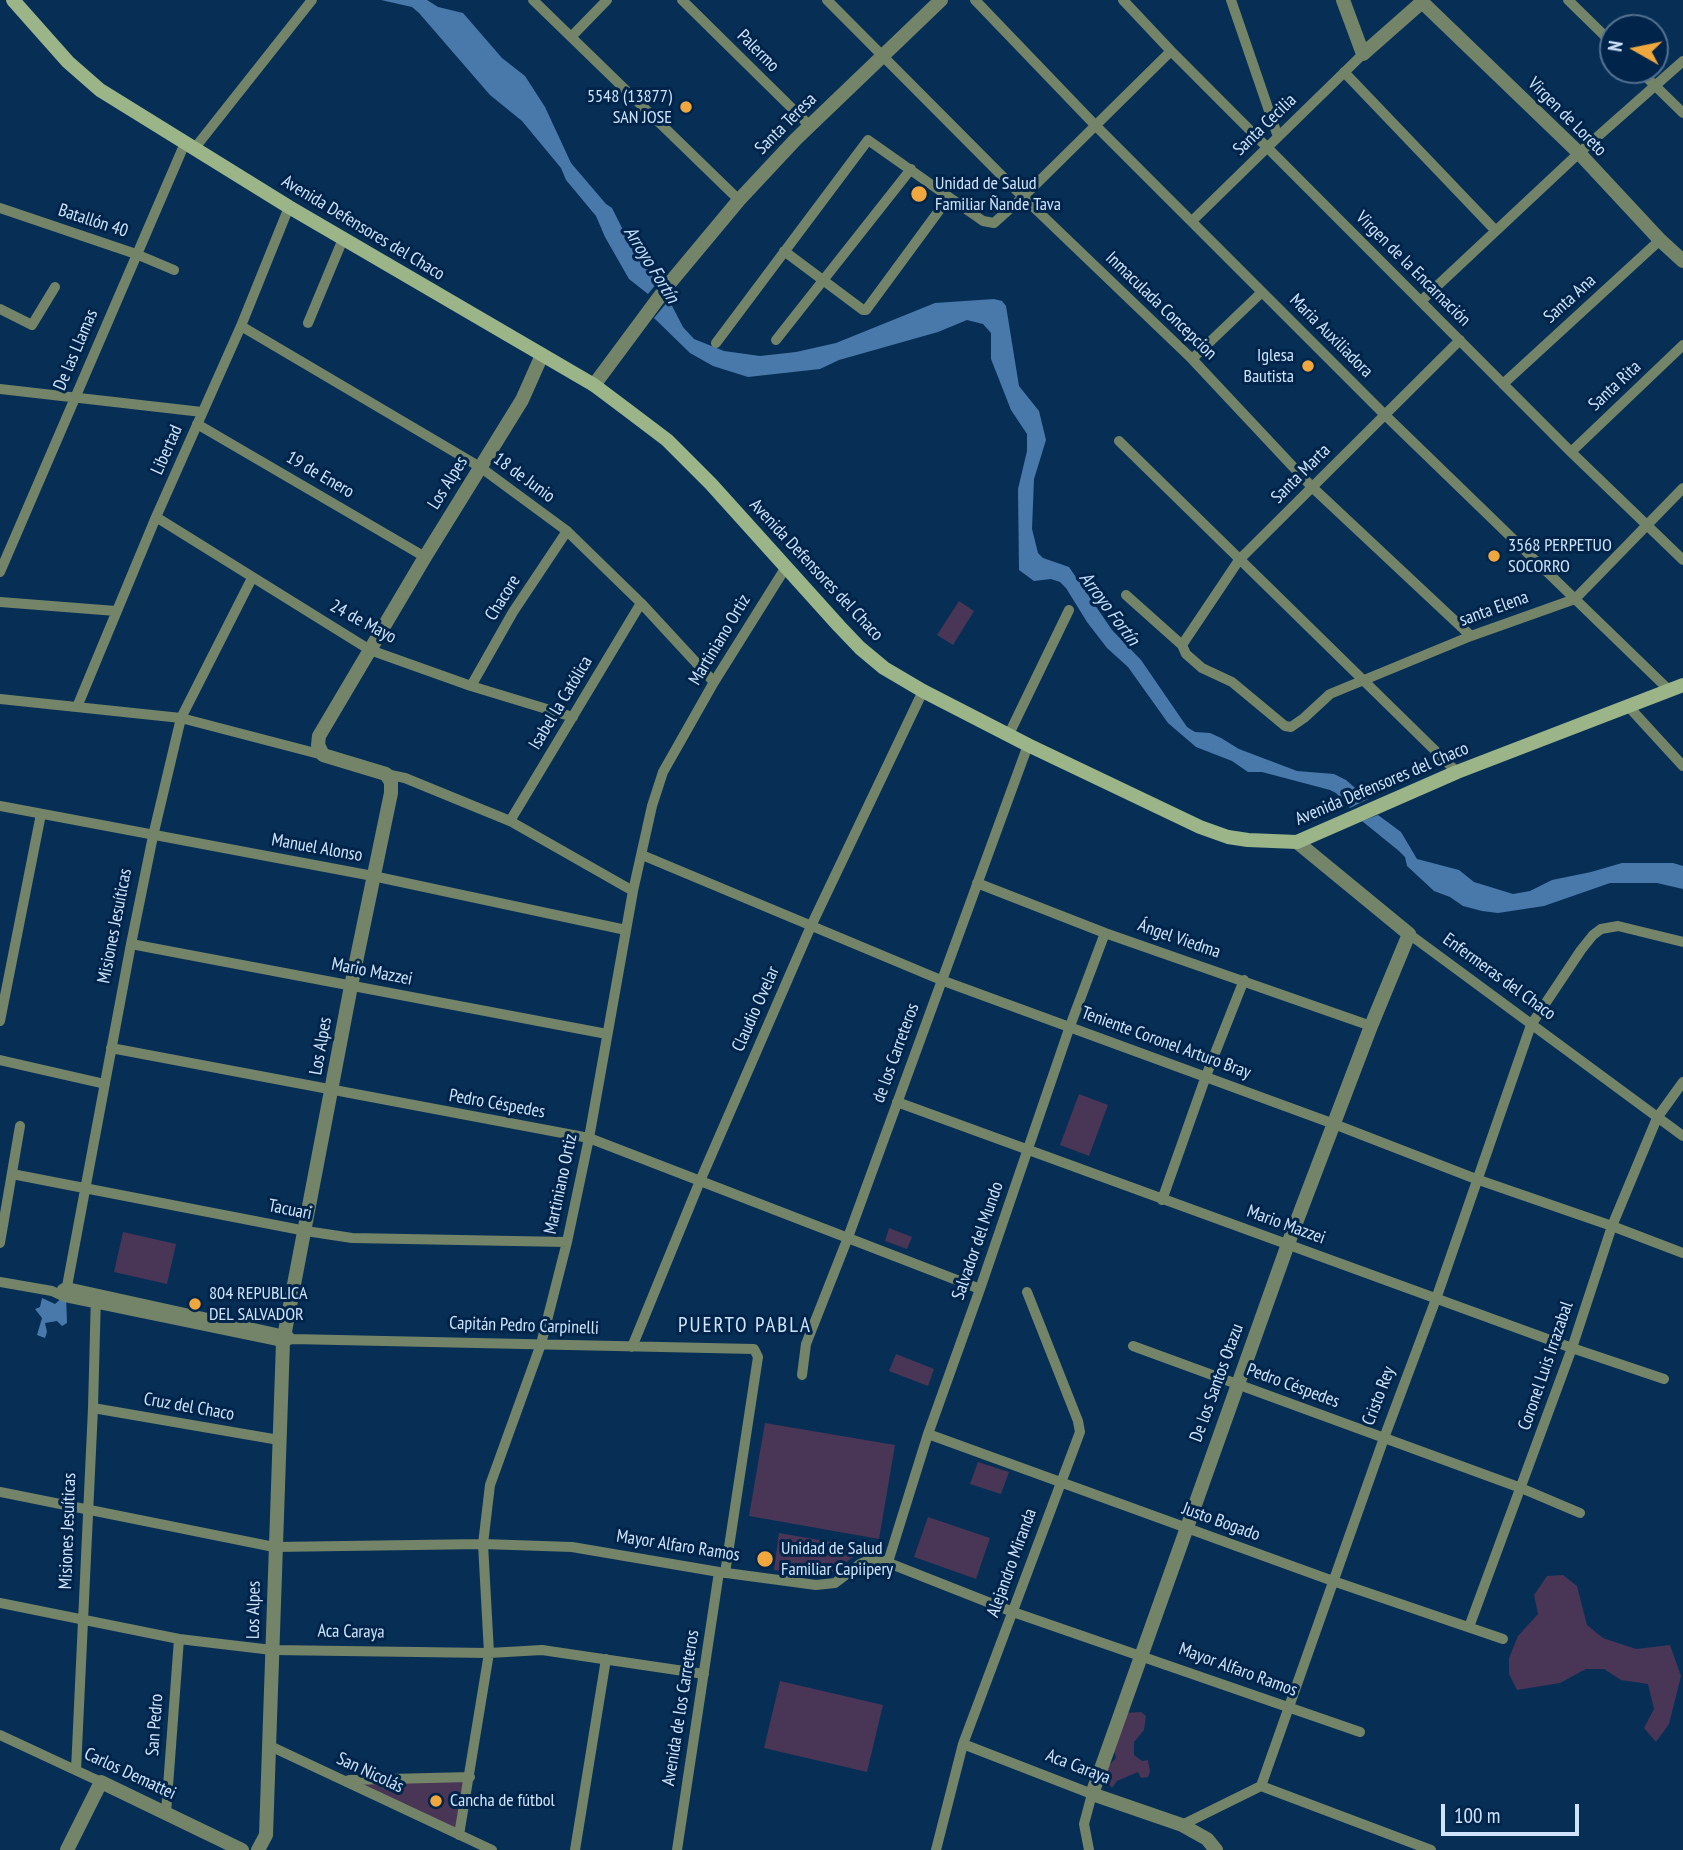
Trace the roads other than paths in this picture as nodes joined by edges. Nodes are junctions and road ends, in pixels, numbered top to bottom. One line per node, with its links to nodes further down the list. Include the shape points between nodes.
1 (13, 0): 26 (main road, Avenida Defensores del Chaco, via 68,62 100,90)
2 (533, 0): 15 (street)
3 (607, 0): 15 (street)
4 (682, 0): 24 (street, Palermo)
5 (827, 0): 18 (street, Inmaculada Concepcion)
6 (941, 0): 18 (street, Santa Teresa)
7 (975, 0): 23 (street, Maria Auxiliadora)
8 (1123, 0): 16 (street, Virgen de la Encarnación)
9 (1231, 0): 25 (street)
10 (1343, 0): 17 (street)
11 (1568, 0): 14 (street)
12 (1423, 1): 17 (street); 28 (street, Virgen de Loreto)
13 (309, 4): 26 (street, De las Llamas)
14 (1599, 30)
15 (571, 37): 32 (street)
16 (1171, 51): 23 (street); 27 (street, Virgen de la Encarnación)
17 (1363, 54): 20 (street, Santa Cecilia)
18 (883, 57): 24 (street, Santa Teresa); 31 (street, Inmaculada Concepcion)
19 (1683, 61): 21 (street)
20 (1344, 72): 25 (street, Santa Cecilia); 36 (street)
21 (1655, 86): 22 (street); 28 (street)
22 (1683, 113)
23 (1095, 125): 31 (street); 35 (street, Maria Auxiliadora)
24 (810, 126): 32 (street, Santa Teresa)
25 (1278, 137): 27 (street, Santa Cecilia)
26 (189, 146): 33 (main road, Avenida Defensores del Chaco); 40 (street, De las Llamas)
27 (1267, 148): 35 (street, Santa Cecilia); 46 (street, Virgen de la Encarnación)
28 (1578, 153): 36 (street); 38 (street, Virgen de Loreto)
29 (911, 169): 30 (street); 39 (street, via 868,140); 43 (street)
30 (949, 197): 31 (street, via 989,224); 43 (street, via 866,310)
31 (1023, 197): 55 (street, Inmaculada Concepcion)
32 (739, 200): 57 (street, Santa Teresa, via 668,284)
33 (289, 207): 37 (main road, Avenida Defensores del Chaco); 49 (street, Libertad)
34 (0, 208): 40 (street, Batallón 40)
35 (1192, 221): 45 (street, Maria Auxiliadora)
36 (1496, 231): 46 (street)
37 (343, 239): 48 (street); 54 (main road, Avenida Defensores del Chaco)
38 (1660, 240): 41 (street, Virgen de Loreto); 56 (street, Santa Ana)
39 (784, 251): 43 (street); 52 (street)
40 (136, 254): 42 (street, Batallón 40); 59 (street, De las Llamas)
41 (1683, 261)
42 (174, 270)
43 (823, 280): 50 (street)
44 (55, 287): 47 (street, via 32,325)
45 (1262, 292): 55 (street); 61 (street, Maria Auxiliadora)
46 (1421, 302): 51 (street, Virgen de la Encarnación)
47 (0, 309)
48 (308, 323)
49 (241, 326): 60 (street, Libertad); 65 (street, 18 de Junio)
50 (776, 340)
51 (1460, 340): 56 (street, Virgen de la Encarnación); 61 (street, Santa Marta)
52 (716, 343)
53 (1683, 345): 64 (street, Santa Rita)
54 (541, 355): 57 (main road, Avenida Defensores del Chaco); 65 (street, Los Alpes, via 522,400)
55 (1192, 359): 66 (street, Inmaculada Concepcion)
56 (1503, 384): 64 (street, Virgen de la Encarnación)
57 (594, 386): 74 (main road, Avenida Defensores del Chaco, via 667,440)
58 (0, 389): 59 (street)
59 (75, 398): 60 (street); 75 (street, De las Llamas)
60 (202, 412): 62 (street, Libertad)
61 (1385, 415): 66 (street, Santa Marta); 78 (street, Maria Auxiliadora)
62 (197, 424): 68 (street, Libertad); 71 (street, 19 de Enero)
63 (1119, 441): 72 (street)
64 (1571, 452): 69 (street, Virgen de la Encarnación)
65 (480, 467): 70 (street, 18 de Junio); 71 (street, Los Alpes)
66 (1312, 486): 72 (street, Santa Marta); 83 (street, Inmaculada Concepcion)
67 (1683, 488): 69 (street, santa Elena)
68 (156, 517): 76 (street, 24 de Mayo); 82 (street, Libertad)
69 (1648, 525): 73 (street, Virgen de la Encarnación); 78 (street, santa Elena)
70 (567, 531): 80 (street, 18 de Junio); 88 (street, Chacore)
71 (425, 557): 85 (street, Los Alpes)
72 (1239, 560): 84 (street, Santa Marta); 86 (street)
73 (1683, 560)
74 (786, 568): 87 (street, Martiniano Ortiz); 90 (main road, Avenida Defensores del Chaco, via 860,648)
75 (0, 572)
76 (252, 578): 85 (street, 24 de Mayo); 95 (street, Misiones Jesuíticas)
77 (1126, 595): 84 (street)
78 (1575, 599): 83 (street, santa Elena); 89 (street, Maria Auxiliadora)
79 (0, 602): 82 (street)
80 (642, 603): 87 (street, 18 de Junio); 94 (street, Isabel la Católica)
81 (1069, 610): 96 (street)
82 (116, 611): 93 (street, Libertad)
83 (1471, 636): 86 (street, santa Elena)
84 (1182, 645): 86 (street, santa Elena, via 1202,668 1232,682 1285,726 1304,718 1330,694)
85 (370, 650): 88 (street, 24 de Mayo); 98 (street, Los Alpes, via 319,736)
86 (1363, 680): 100 (street)
87 (714, 682): 107 (street, Martiniano Ortiz, via 663,772)
88 (471, 686): 94 (street, 24 de Mayo)
89 (1676, 687): 92 (main road, Avenida Defensores del Chaco)
90 (923, 691): 96 (main road, Avenida Defensores del Chaco); 111 (street, Claudio Ovelar)
91 (0, 699): 93 (street)
92 (1628, 706): 99 (street); 100 (main road, Avenida Defensores del Chaco)
93 (77, 707): 95 (street)
94 (573, 717): 104 (street, Isabel la Católica)
95 (181, 718): 98 (street); 105 (street, Misiones Jesuíticas)
96 (1009, 734): 97 (main road, Avenida Defensores del Chaco)
97 (1028, 745): 106 (main road, Avenida Defensores del Chaco, via 1200,827 1228,837); 109 (street, de los Carreteros)
98 (323, 755): 101 (street)
99 (1683, 766)
100 (1457, 772): 106 (main road, Avenida Defensores del Chaco)
101 (386, 774): 104 (street); 108 (street, Los Alpes, via 391,793)
102 (0, 806): 103 (street, Manuel Alonso)
103 (41, 814): 105 (street, Manuel Alonso); 120 (street)
104 (510, 821): 110 (street)
105 (153, 836): 108 (street, Manuel Alonso); 116 (street, Misiones Jesuíticas)
106 (1297, 842): 114 (street, Enfermeras del Chaco)
107 (642, 855): 110 (street, Martiniano Ortiz); 111 (street, Teniente Coronel Arturo Bray)
108 (373, 876): 112 (street, Manuel Alonso); 119 (street, Los Alpes)
109 (977, 883): 113 (street, Ángel Viedma); 117 (street, de los Carreteros)
110 (633, 891): 112 (street, Martiniano Ortiz)
111 (811, 926): 117 (street, Teniente Coronel Arturo Bray); 140 (street, Claudio Ovelar)
112 (626, 930): 124 (street, Martiniano Ortiz)
113 (1105, 933): 118 (street, Ángel Viedma); 122 (street, Salvador del Mundo)
114 (1409, 934): 121 (street, Enfermeras del Chaco); 123 (street, De los Santos Otazu)
115 (1683, 943): 121 (street, Cristo Rey, via 1618,926 1601,929)
116 (131, 944): 119 (street, Mario Mazzei); 125 (street, Misiones Jesuíticas)
117 (941, 980): 122 (street, Teniente Coronel Arturo Bray); 131 (street, de los Carreteros)
118 (1244, 980): 123 (street, Ángel Viedma); 127 (street)
119 (351, 986): 124 (street, Mario Mazzei); 130 (street, Los Alpes)
120 (0, 1021)
121 (1531, 1025): 132 (street, Enfermeras del Chaco); 139 (street, Cristo Rey)
122 (1070, 1026): 127 (street, Teniente Coronel Arturo Bray); 137 (street, Salvador del Mundo)
123 (1371, 1026): 133 (street, De los Santos Otazu)
124 (607, 1034): 136 (street, Martiniano Ortiz)
125 (111, 1048): 129 (street, Misiones Jesuíticas); 130 (street, Pedro Céspedes)
126 (0, 1060): 129 (street)
127 (1206, 1076): 133 (street, Teniente Coronel Arturo Bray); 142 (street)
128 (1683, 1082): 132 (street, Coronel Luis Irrazabal)
129 (105, 1084): 141 (street, Misiones Jesuíticas)
130 (332, 1091): 136 (street, Pedro Céspedes); 144 (street, Los Alpes)
131 (897, 1102): 137 (street, Mario Mazzei); 145 (street, de los Carreteros)
132 (1657, 1118): 135 (street, Enfermeras del Chaco); 143 (street, Coronel Luis Irrazabal)
133 (1334, 1124): 139 (street, Teniente Coronel Arturo Bray); 148 (street, De los Santos Otazu)
134 (20, 1126): 138 (street)
135 (1683, 1136)
136 (589, 1138): 140 (street, Pedro Céspedes); 146 (street, Martiniano Ortiz)
137 (1026, 1150): 142 (street, Mario Mazzei); 151 (street, Salvador del Mundo)
138 (12, 1174): 141 (street, Tacuari); 147 (street)
139 (1476, 1179): 143 (street, Teniente Coronel Arturo Bray); 155 (street, Cristo Rey)
140 (700, 1181): 145 (street, Pedro Céspedes); 159 (street, Claudio Ovelar)
141 (86, 1187): 144 (street, Tacuari); 152 (street, Misiones Jesuíticas)
142 (1162, 1200): 148 (street, Mario Mazzei)
143 (1612, 1226): 149 (street, Teniente Coronel Arturo Bray); 160 (street, Coronel Luis Irrazabal)
144 (306, 1231): 146 (street, Tacuari, via 352,1238); 156 (street, Los Alpes)
145 (847, 1240): 151 (street, Pedro Céspedes); 162 (street, de los Carreteros, via 806,1343)
146 (567, 1242): 157 (street, Martiniano Ortiz)
147 (0, 1243)
148 (1288, 1244): 155 (street, Mario Mazzei); 164 (street, De los Santos Otazu)
149 (1683, 1253)
150 (0, 1282): 152 (street, Capitán Pedro Carpinelli)
151 (980, 1289): 166 (street, Salvador del Mundo)
152 (66, 1292): 154 (street, Capitán Pedro Carpinelli)
153 (1027, 1292): 169 (street, Alejandro Miranda, via 1080,1432)
154 (96, 1299): 156 (street, Capitán Pedro Carpinelli); 165 (street, Misiones Jesuíticas)
155 (1436, 1299): 160 (street, Mario Mazzei); 167 (street, Cristo Rey)
156 (287, 1338): 157 (street, Capitán Pedro Carpinelli); 168 (street, Los Alpes)
157 (541, 1344): 159 (street, Capitán Pedro Carpinelli); 175 (street, Martiniano Ortiz, via 491,1485)
158 (1132, 1346): 164 (street, Pedro Céspedes)
159 (632, 1347): 161 (street, Capitán Pedro Carpinelli)
160 (1572, 1348): 163 (street, Mario Mazzei); 170 (street, Coronel Luis Irrazabal)
161 (754, 1349): 178 (street, Avenida de los Carreteros, via 758,1357)
162 (802, 1375)
163 (1664, 1379)
164 (1237, 1385): 167 (street, Pedro Céspedes); 174 (street, De los Santos Otazu)
165 (93, 1408): 168 (street, Cruz del Chaco); 172 (street, Misiones Jesuíticas)
166 (928, 1434): 169 (street, Justo Bogado); 177 (street, Salvador del Mundo)
167 (1384, 1437): 170 (street, Pedro Céspedes); 179 (street, Cristo Rey)
168 (279, 1440): 176 (street, Los Alpes)
169 (1060, 1483): 174 (street, Justo Bogado); 181 (street, Alejandro Miranda)
170 (1521, 1488): 173 (street, Pedro Céspedes); 183 (street, Coronel Luis Irrazabal)
171 (0, 1492): 172 (street, Mayor Alfaro Ramos)
172 (89, 1510): 176 (street, Mayor Alfaro Ramos); 182 (street, Misiones Jesuíticas)
173 (1580, 1513)
174 (1185, 1527): 179 (street, Justo Bogado); 188 (street, De los Santos Otazu)
175 (483, 1544): 176 (street, Mayor Alfaro Ramos); 178 (street, Mayor Alfaro Ramos, via 572,1547); 187 (street, Martiniano Ortiz)
176 (274, 1547): 186 (street, Los Alpes)
177 (888, 1562): 178 (street, Mayor Alfaro Ramos, via 871,1559 835,1583 816,1585); 181 (street, Mayor Alfaro Ramos)
178 (722, 1572): 190 (street, Avenida de los Carreteros)
179 (1333, 1581): 183 (street, Justo Bogado); 191 (street, Cristo Rey)
180 (0, 1603): 182 (street, Aca Caraya)
181 (1013, 1612): 188 (street, Mayor Alfaro Ramos); 194 (street, Alejandro Miranda)
182 (84, 1618): 184 (street, Aca Caraya); 196 (street, Misiones Jesuíticas)
183 (1469, 1627): 185 (street, Justo Bogado)
184 (179, 1639): 186 (street, Aca Caraya); 202 (street, San Pedro)
185 (1503, 1639)
186 (272, 1650): 187 (street, Aca Caraya); 195 (street, Los Alpes)
187 (488, 1653): 189 (street, Aca Caraya, via 542,1650); 197 (street, Martiniano Ortiz)
188 (1141, 1654): 191 (street, Mayor Alfaro Ramos); 201 (street, De los Santos Otazu)
189 (606, 1658): 190 (street, Aca Caraya); 209 (street)
190 (704, 1674): 210 (street, Avenida de los Carreteros)
191 (1290, 1708): 192 (street, Mayor Alfaro Ramos); 200 (street, Cristo Rey)
192 (1360, 1732)
193 (0, 1735): 196 (street, Carlos Demattei)
194 (962, 1744): 201 (street, Aca Caraya); 211 (street, Alejandro Miranda)
195 (270, 1746): 198 (street, San Nicolás); 207 (street, Los Alpes, via 266,1835)
196 (76, 1770): 199 (street, Carlos Demattei)
197 (470, 1777): 198 (street); 204 (street, Martiniano Ortiz)
198 (346, 1780): 204 (street, San Nicolás)
199 (101, 1782): 202 (street, Carlos Demattei); 205 (street)
200 (1261, 1786): 203 (street); 214 (street)
201 (1092, 1794): 203 (street, Aca Caraya); 212 (street, De los Santos Otazu, via 1084,1824)
202 (166, 1813): 206 (street, Carlos Demattei)
203 (1182, 1825): 213 (street, via 1207,1839)
204 (459, 1835): 208 (street, San Nicolás)
205 (67, 1850)
206 (242, 1850)
207 (258, 1850)
208 (492, 1850)
209 (575, 1850)
210 (677, 1850)
211 (936, 1850)
212 (1089, 1850)
213 (1216, 1850)
214 (1431, 1850)

